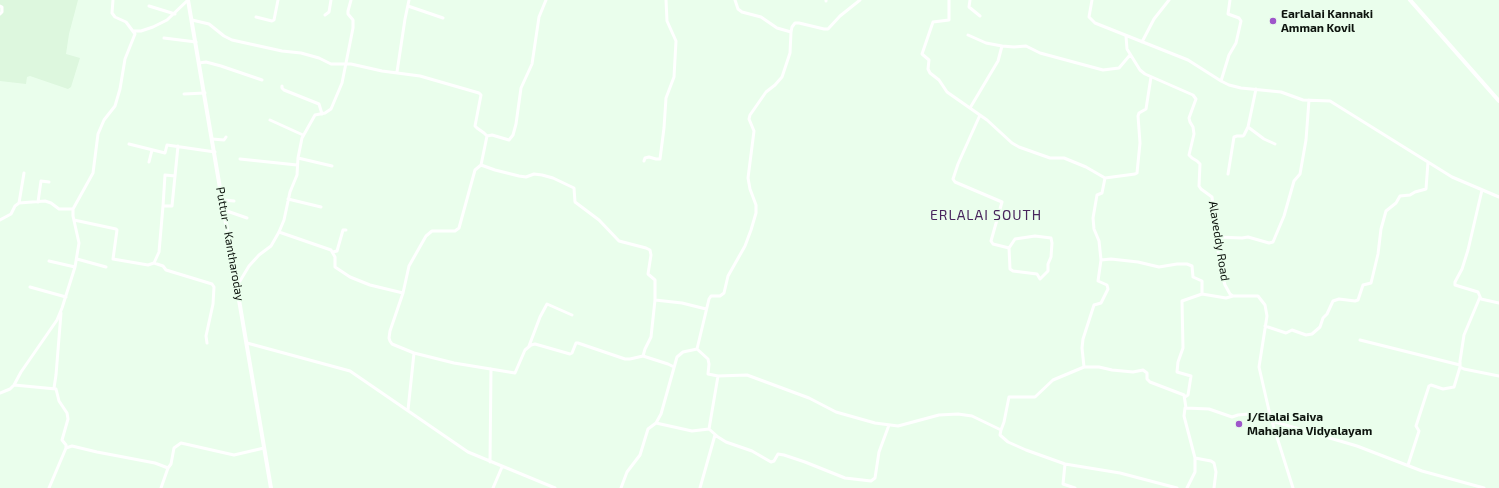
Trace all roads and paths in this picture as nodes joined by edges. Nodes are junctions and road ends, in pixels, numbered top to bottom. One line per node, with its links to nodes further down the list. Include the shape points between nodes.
1 (113, 0): 27 (street, via 112,13 126,22)
2 (188, 0): 21 (street); 26 (main road, Puttur - Kantharoday)
3 (278, 0): 24 (street, via 274,20)
4 (331, 0): 22 (street, via 329,12)
5 (351, 0): 37 (street, via 348,14 353,20 353,28)
6 (409, 0): 19 (street)
7 (546, 0): 54 (street, via 540,17 532,64 521,88 513,135 509,140)
8 (666, 0): 65 (street, via 666,21 676,41 674,77 666,98 660,159 649,157 645,158)
9 (735, 0): 28 (street, via 738,9 760,17 771,26)
10 (860, 0): 28 (street, via 828,29 795,23)
11 (949, 0): 48 (street, via 950,18 933,22 922,54 930,61 930,73 939,80 947,92)
12 (970, 0): 23 (street, via 969,7)
13 (1092, 0): 30 (street, via 1089,17 1091,20)
14 (1169, 0): 33 (street, via 1154,19)
15 (1230, 0): 41 (street, via 1228,14 1241,21 1236,43 1229,55)
16 (1410, 0): 47 (main road)
17 (0, 6): 20 (street)
18 (149, 6): 21 (street)
19 (408, 6): 25 (street); 38 (street)
20 (0, 14)
21 (174, 14): 27 (street, via 153,27)
22 (325, 15)
23 (980, 16)
24 (256, 17)
25 (443, 18)
26 (192, 20): 32 (main road, Puttur - Kantharoday); 37 (street, via 209,24 232,40 301,53 331,64)
27 (133, 31): 84 (street, via 135,34 125,59 115,106 104,120 98,134 93,173)
28 (791, 32): 109 (street, via 790,53 782,77 766,92 749,119 754,131 748,178 756,205 753,224 745,246 728,276 724,293 720,296 711,296)
29 (968, 36): 34 (street)
30 (1126, 36): 33 (street); 35 (street, Alaveddy Road)
31 (164, 38): 32 (street)
32 (196, 42): 36 (main road, Puttur - Kantharoday)
33 (1142, 42): 41 (street, via 1188,60)
34 (1002, 46): 35 (street, via 1026,46 1040,53 1103,70 1119,68); 48 (street, via 998,61)
35 (1130, 55): 39 (street, Alaveddy Road, via 1140,70)
36 (200, 63): 40 (street, via 221,66); 44 (main road, Puttur - Kantharoday)
37 (346, 64): 38 (street); 49 (street, via 342,83 331,109)
38 (397, 72): 54 (street, via 479,92 481,95 476,126)
39 (1151, 77): 73 (street, via 1146,109 1138,116 1140,143 1137,172); 91 (street, Alaveddy Road, via 1193,95 1196,99 1189,118 1194,127 1189,155 1200,164 1199,186 1212,197)
40 (262, 80)
41 (1221, 81): 43 (street, via 1241,88)
42 (282, 86): 49 (street, via 284,90 319,104)
43 (1256, 89): 46 (street, via 1281,92 1297,99); 52 (street)
44 (205, 93): 45 (street); 56 (main road, Puttur - Kantharoday)
45 (184, 94)
46 (1309, 100): 66 (street, via 1330,101 1336,104); 91 (street, via 1300,174 1294,181 1273,242 1248,237)
47 (1499, 101)
48 (970, 108): 50 (street)
49 (322, 114): 53 (street, via 315,115)
50 (980, 115): 73 (street, via 1019,147 1050,158 1064,158); 92 (street, via 953,179 1002,202 991,241 993,244)
51 (270, 120): 53 (street)
52 (1248, 127): 58 (street); 71 (street, via 1243,136 1234,137)
53 (303, 135): 62 (street)
54 (487, 136): 68 (street)
55 (226, 137): 56 (street, via 224,140)
56 (212, 139): 61 (main road, Puttur - Kantharoday)
57 (129, 144): 60 (street)
58 (1275, 144)
59 (178, 146): 60 (street, via 167,145 165,153); 61 (street); 72 (street)
60 (152, 150): 64 (street)
61 (215, 152): 78 (main road, Puttur - Kantharoday)
62 (298, 158): 67 (street); 69 (street)
63 (240, 159): 67 (street)
64 (149, 162)
65 (644, 162)
66 (1428, 162): 75 (street); 112 (street, via 1426,189 1400,196 1386,211 1372,279 1370,283 1363,285 1358,300 1333,301 1320,327 1312,334 1292,330 1286,333)
67 (297, 165): 77 (street, via 297,175)
68 (482, 165): 102 (street, via 475,170 459,228 455,231 432,230 426,236 409,266); 107 (street, via 519,176 542,175 574,188 575,202 599,220 619,241 650,250 648,274 656,280)
69 (332, 166)
70 (24, 173): 81 (street)
71 (1228, 174)
72 (175, 176): 82 (street, via 172,206); 82 (street, via 165,175)
73 (1105, 178): 95 (street, via 1102,193 1095,199 1093,218)
74 (49, 182): 79 (street, via 41,181)
75 (1482, 190): 76 (street); 106 (street, via 1468,250 1455,282 1457,286 1478,292)
76 (1499, 197)
77 (288, 199): 83 (street); 90 (street)
78 (223, 200): 80 (street); 85 (main road, Puttur - Kantharoday)
79 (38, 202): 81 (street); 84 (street, via 51,203 59,209)
80 (234, 202)
81 (19, 203): 87 (street, via 11,214)
82 (163, 206): 97 (street, via 159,252)
83 (321, 207)
84 (73, 209): 88 (street)
85 (224, 210): 86 (street); 100 (main road, Puttur - Kantharoday)
86 (247, 218)
87 (0, 220)
88 (74, 220): 94 (street, via 79,243); 97 (street, via 116,229 113,259 145,265)
89 (346, 230): 93 (street, via 343,230 337,251)
90 (279, 232): 93 (street); 100 (street, via 271,246 249,266)
91 (1217, 237): 104 (street, Alaveddy Road, via 1220,267 1225,285)
92 (1009, 248): 92 (street, via 1015,239 1035,236 1050,238 1052,243 1048,271 1040,279 1037,274 1013,271 1010,269)
93 (334, 252): 102 (street, via 335,267 350,277)
94 (77, 259): 98 (street); 99 (street)
95 (1101, 260): 103 (street, via 1138,262 1159,267 1187,264 1192,266 1193,277 1202,281); 121 (street, via 1098,281 1108,290 1101,303 1094,306 1083,339)
96 (49, 261): 98 (street)
97 (154, 263): 114 (street, via 166,270 212,284 214,287)
98 (75, 267): 105 (street)
99 (106, 267)
100 (237, 286): 115 (main road, Puttur - Kantharoday)
101 (30, 287): 105 (street)
102 (403, 293): 118 (street, via 389,338 392,344)
103 (1202, 294): 104 (street, via 1226,298); 129 (street, via 1182,301 1184,348 1177,372 1191,376 1188,395)
104 (1233, 296): 112 (street, Alaveddy Road, via 1258,296 1265,305)
105 (66, 297): 110 (street)
106 (1480, 297): 108 (street); 120 (street, via 1464,335)
107 (655, 300): 109 (street); 119 (street, via 651,337)
108 (1499, 303)
109 (706, 309): 117 (street)
110 (61, 311): 126 (street); 127 (street)
111 (572, 315): 116 (street, via 547,304)
112 (1265, 326): 132 (street, Alaveddy Road, via 1259,367)
113 (1360, 340): 120 (street)
114 (207, 343)
115 (247, 343): 131 (street, via 350,371); 139 (main road, Puttur - Kantharoday)
116 (529, 346): 119 (street, via 535,344 570,354 578,343 625,359); 123 (street, via 515,373)
117 (697, 349): 122 (street, via 680,354); 124 (street, via 708,359 708,374)
118 (414, 353): 123 (street); 131 (street)
119 (643, 356): 122 (street)
120 (1460, 366): 125 (street, via 1464,370); 143 (street, via 1454,387 1443,389 1429,386 1416,426 1419,431)
121 (1084, 367): 129 (street, via 1134,372 1143,370 1150,382); 136 (street, via 1053,380 1035,397 1009,397)
122 (674, 368): 133 (street)
123 (491, 369): 141 (street)
124 (718, 376): 134 (street, via 747,375 809,398 836,412); 135 (street)
125 (1499, 376)
126 (14, 385): 127 (street); 128 (street)
127 (54, 388): 138 (street, via 67,413 68,419 62,440)
128 (0, 393)
129 (1185, 397): 130 (street)
130 (1186, 408): 132 (street, via 1209,409 1232,417 1248,414); 140 (street, via 1184,416)
131 (408, 410): 141 (street, via 468,452)
132 (1273, 422): 143 (street, via 1357,446); 157 (street, Alaveddy Road)
133 (656, 423): 135 (street, via 692,431); 151 (street, via 648,429 640,455 627,472)
134 (889, 425): 136 (street, via 898,426 939,415 958,414 972,416); 137 (street, via 879,452 875,478 871,481 845,478 784,455 778,454 771,462)
135 (710, 429): 137 (street)
136 (1001, 430): 142 (street, via 1000,435 1008,442)
137 (715, 435): 152 (street)
138 (66, 448): 145 (street, via 77,446); 146 (street)
139 (264, 448): 145 (street, via 234,455 181,443 174,448); 148 (main road, Puttur - Kantharoday)
140 (1195, 458): 155 (street, via 1195,472); 156 (street, via 1214,463)
141 (490, 462): 144 (street)
142 (1065, 464): 153 (street, via 1064,484); 154 (street, via 1120,473)
143 (1408, 465): 158 (street)
144 (502, 467): 149 (street); 150 (street)
145 (168, 468): 147 (street)
146 (49, 488)
147 (161, 488)
148 (271, 488)
149 (493, 488)
150 (555, 488)
151 (621, 488)
152 (700, 488)
153 (1075, 488)
154 (1178, 488)
155 (1187, 488)
156 (1214, 488)
157 (1293, 488)
158 (1484, 488)

